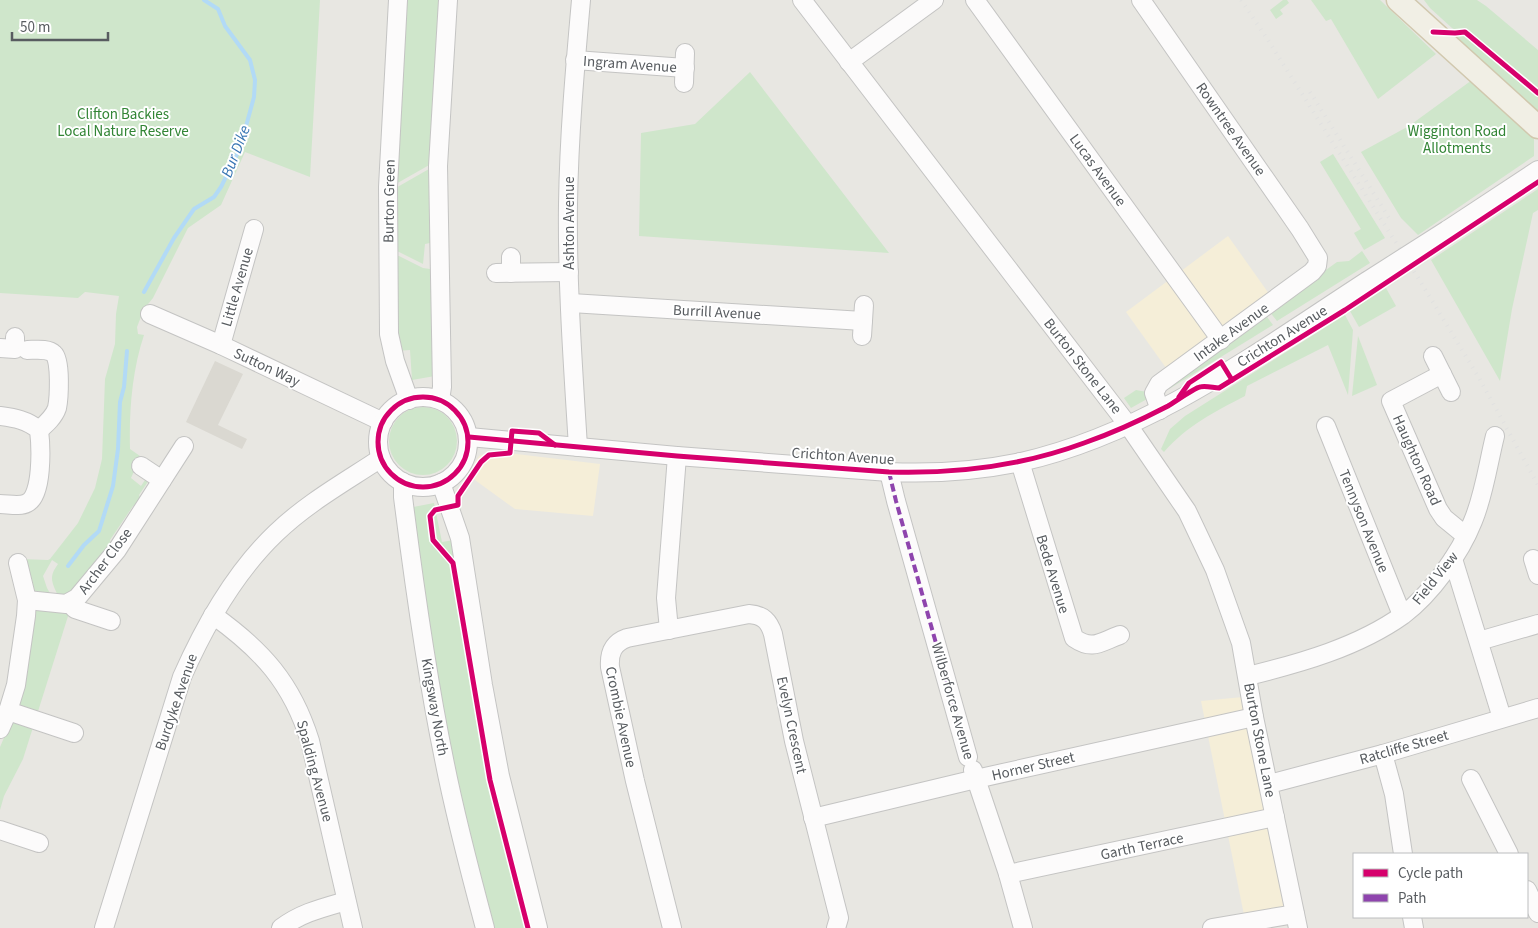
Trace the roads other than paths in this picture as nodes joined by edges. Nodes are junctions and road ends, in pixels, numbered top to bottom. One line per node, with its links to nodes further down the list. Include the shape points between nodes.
1 (398, 0): 27 (street, Burton Green, via 388,187 389,334 394,361)
2 (448, 0): 28 (street, via 438,166)
3 (581, 0): 9 (street, Ashton Avenue)
4 (802, 0): 10 (street, Burton Stone Lane)
5 (934, 0): 10 (street)
6 (975, 0): 21 (street, Lucas Avenue)
7 (1141, 0): 15 (street, Rowntree Avenue)
8 (1400, 1): 12 (main road)
9 (575, 60): 11 (street, Ingram Avenue); 17 (street, Ashton Avenue)
10 (849, 62): 32 (street, Burton Stone Lane)
11 (685, 68)
12 (1538, 127)
13 (1538, 170): 29 (street, Crichton Avenue, bridge, via 1274,341)
14 (254, 229): 22 (street, Little Avenue)
15 (1318, 258): 21 (street, Intake Avenue, via 1312,272)
16 (506, 268): 17 (street)
17 (569, 272): 18 (street, Ashton Avenue)
18 (571, 303): 20 (street, Burrill Avenue); 38 (street, Ashton Avenue)
19 (150, 314): 22 (street, Sutton Way)
20 (863, 321)
21 (1221, 340): 29 (street, Intake Avenue, via 1159,384 1154,393)
22 (221, 345): 31 (street, Sutton Way)
23 (0, 348): 34 (street, via 15,349 21,343 49,351 59,362 56,409)
24 (1433, 356): 25 (street)
25 (1442, 374): 26 (street); 48 (street, Haughton Road, via 1391,400 1438,509)
26 (1451, 392)
27 (409, 400): 28 (street, via 424,397); 31 (street, via 392,409)
28 (440, 400): 36 (street, via 457,412)
29 (1160, 410): 32 (street, Crichton Avenue)
30 (0, 416): 34 (street, via 20,419)
31 (383, 422): 40 (street, via 378,444)
32 (1128, 425): 41 (street, Crichton Avenue, via 1084,443); 60 (street, Burton Stone Lane, via 1187,511 1203,544 1241,643)
33 (1326, 426): 53 (street, Tennyson Avenue)
34 (39, 430): 47 (street, via 38,490 33,500 25,504)
35 (1495, 436): 48 (street, Field View, via 1479,504)
36 (469, 438): 38 (street, Crichton Avenue); 46 (street, via 465,458 457,472)
37 (184, 446): 44 (street, Archer Close)
38 (578, 446): 39 (street, Crichton Avenue)
39 (677, 456): 43 (street, Crichton Avenue); 57 (street, via 666,598)
40 (381, 458): 45 (street, via 387,469); 54 (street, Burdyke Avenue, via 316,500 275,534 241,572)
41 (1020, 462): 43 (street, Crichton Avenue, via 968,470); 58 (street, Bede Avenue, via 1074,638 1090,646)
42 (141, 466): 44 (street)
43 (890, 472): 68 (street, Wilberforce Avenue)
44 (162, 480): 52 (street, Archer Close, via 117,550 85,590)
45 (403, 482): 46 (street, via 418,487); 85 (street, Kingsway North, via 402,497 414,589 440,738)
46 (441, 483): 86 (street, via 460,538 500,776)
47 (0, 504)
48 (1466, 536): 49 (street, Field View)
49 (1453, 559): 53 (street, Field View, via 1421,598); 59 (street)
50 (18, 564): 51 (street)
51 (27, 600): 52 (street, Archer Close); 62 (street, via 16,685)
52 (69, 603): 55 (street, via 75,609)
53 (1402, 615): 60 (street, Field View, via 1379,630 1331,651)
54 (213, 616): 79 (street, Spalding Avenue, via 251,644 269,663 283,681 304,722); 82 (street, Burdyke Avenue, via 182,677)
55 (112, 621)
56 (1538, 624): 59 (street)
57 (669, 630): 71 (street, Evelyn Crescent, via 749,614 758,615 770,625); 87 (street, Crombie Avenue, via 620,640 609,656 633,772)
58 (1120, 635)
59 (1479, 641): 64 (street)
60 (1248, 676): 63 (street, Burton Stone Lane)
61 (1538, 708): 64 (street, Ratcliffe Street)
62 (8, 710): 65 (street); 66 (street)
63 (1254, 717): 68 (street, Horner Street); 70 (street, Burton Stone Lane)
64 (1502, 718): 67 (street, Ratcliffe Street)
65 (0, 729)
66 (74, 733)
67 (1384, 754): 70 (street, Ratcliffe Street); 75 (street)
68 (972, 768): 71 (street, Horner Street); 77 (street, Wilberforce Avenue)
69 (1471, 779): 76 (street)
70 (1269, 784): 72 (street, Burton Stone Lane)
71 (813, 818): 88 (street, Evelyn Crescent, via 839,918)
72 (1275, 818): 77 (street, Garth Terrace); 81 (street, Burton Stone Lane)
73 (0, 830): 74 (street)
74 (39, 843)
75 (1403, 853)
76 (1508, 853)
77 (1008, 874): 89 (street, Wilberforce Avenue)
78 (1528, 892): 80 (street)
79 (346, 902): 83 (street, via 311,911); 84 (street, Spalding Avenue)
80 (1538, 913)
81 (1296, 921): 90 (street)
82 (104, 928)
83 (281, 928)
84 (353, 928)
85 (485, 928)
86 (538, 928)
87 (672, 928)
88 (836, 928)
89 (1023, 928)
90 (1212, 928)

